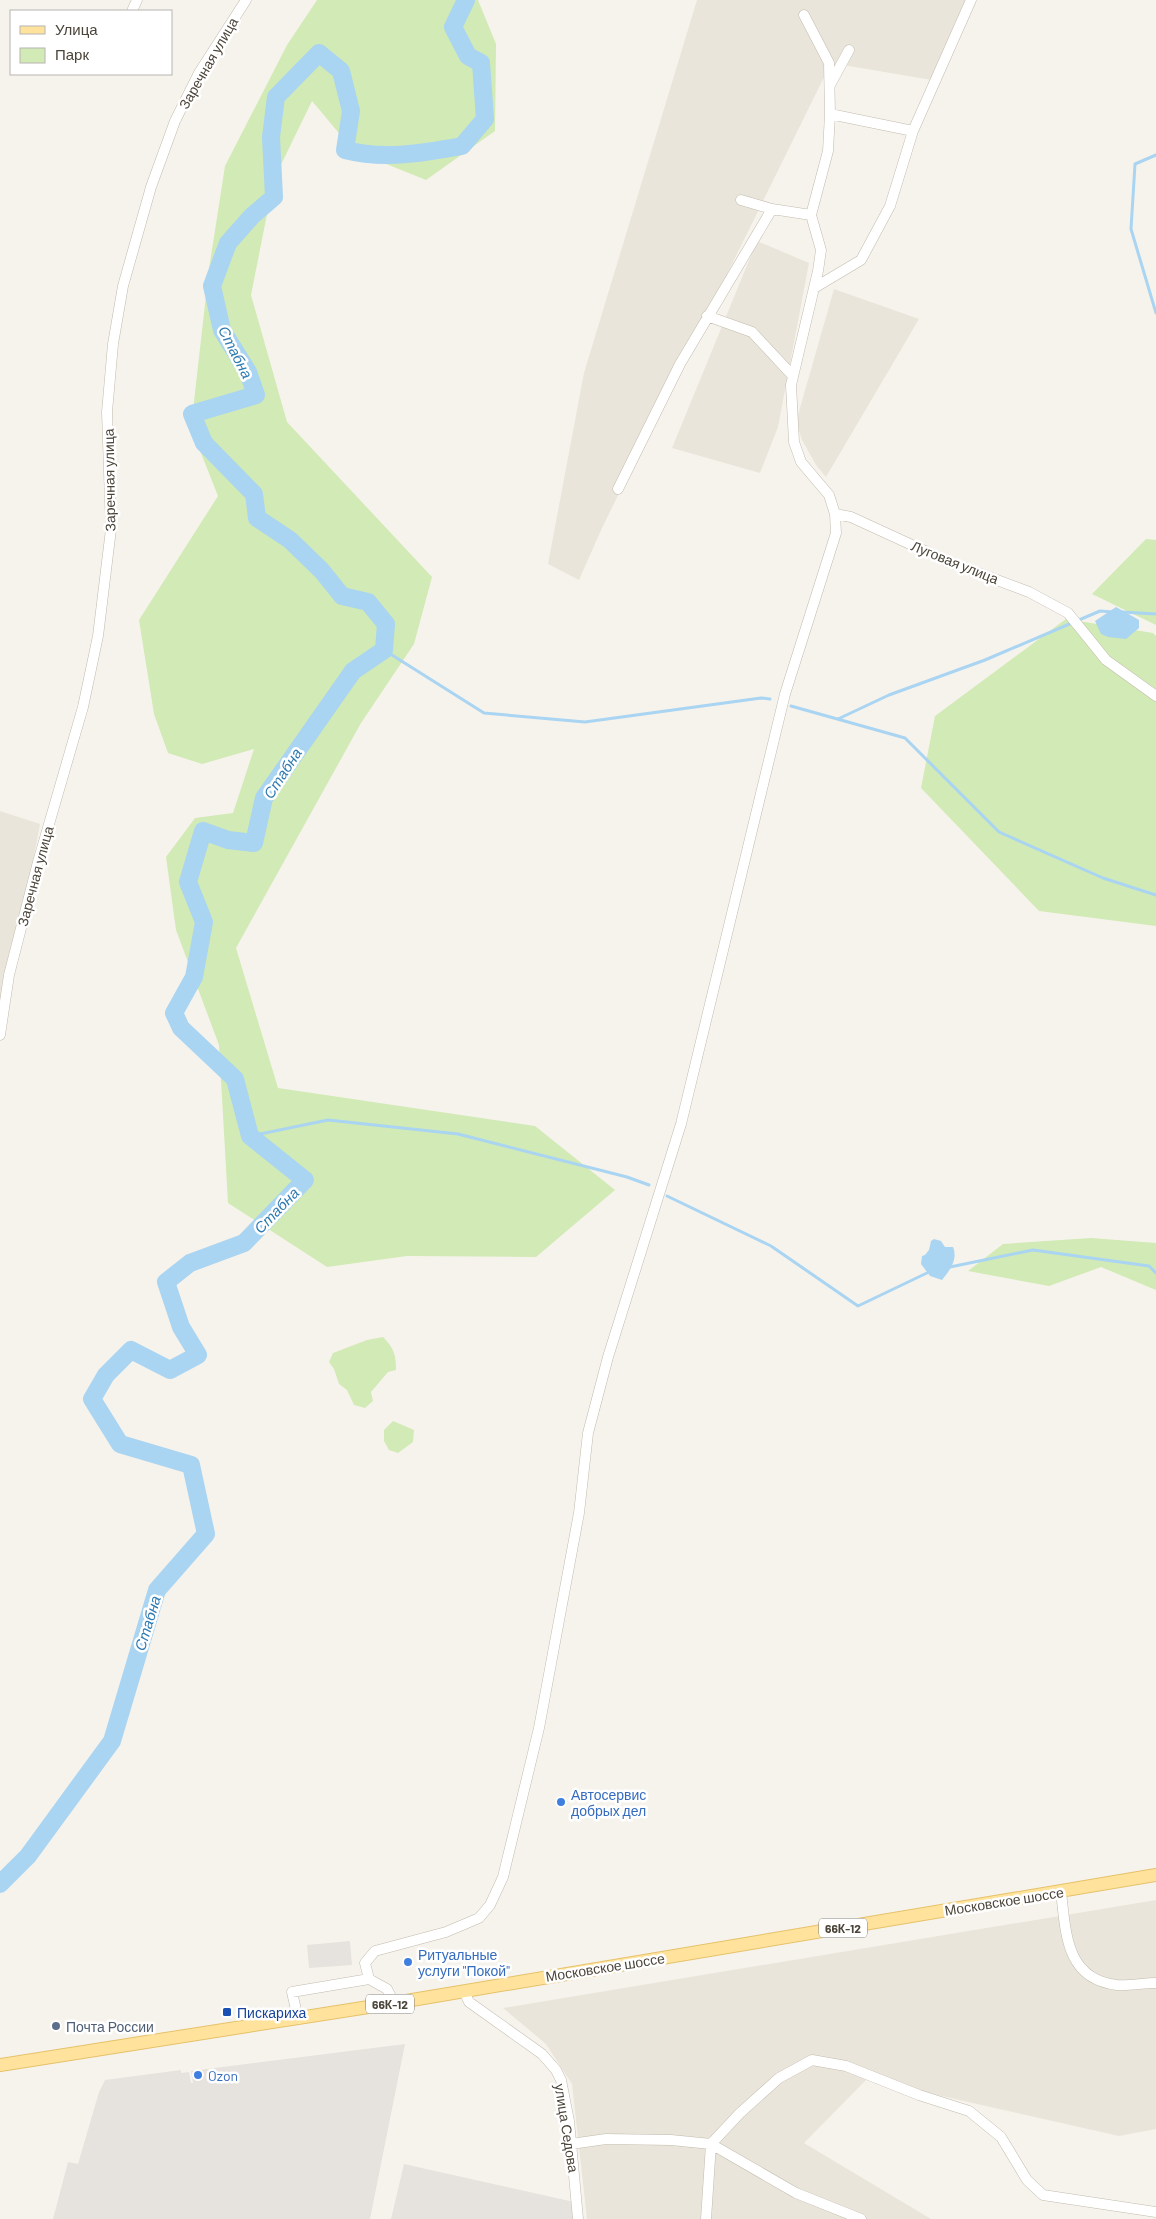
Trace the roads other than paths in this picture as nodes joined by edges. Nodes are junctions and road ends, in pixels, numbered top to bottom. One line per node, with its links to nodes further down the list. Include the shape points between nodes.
1 (246, 0): 17 (street, Заречная улица, via 199,73 175,121 151,187 123,286 113,344 107,412 111,529 98,636 83,707 9,974)
2 (971, 0): 7 (street)
3 (804, 15): 5 (street, via 829,63)
4 (849, 50): 5 (street)
5 (829, 86): 6 (street)
6 (830, 114): 7 (street); 10 (street, via 828,151)
7 (913, 131): 11 (street, via 890,206 861,260)
8 (741, 200): 9 (street)
9 (772, 209): 10 (street); 12 (street)
10 (811, 215): 11 (street, via 821,250)
11 (814, 288): 13 (street)
12 (708, 316): 13 (street, via 752,332); 14 (street, via 680,364)
13 (793, 376): 15 (street, via 794,442 802,462 829,496)
14 (618, 489)
15 (835, 514): 16 (street, Луговая улица, via 1029,592 1068,612 1106,660); 20 (street, via 836,533 785,694 681,1124 608,1357 588,1432 579,1513 539,1728 503,1877 490,1905 479,1918 446,1932 375,1951 365,1963)
16 (1156, 696)
17 (0, 1035)
18 (1156, 1875): 19 (main road, Московское шоссе / 66К-12)
19 (1061, 1892): 21 (street, via 1071,1955 1086,1975 1116,1984); 22 (main road, Московское шоссе / 66К-12)
20 (369, 1979): 23 (street, via 388,1989); 24 (street, via 292,1992)
21 (1156, 1983)
22 (464, 1991): 23 (main road, Московское шоссе / 66К-12); 26 (street, улица Седова, via 469,2002 551,2062 561,2080)
23 (394, 2003): 24 (main road, Московское шоссе / 66К-12)
24 (298, 2019): 25 (main road, Московское шоссе / 66К-12)
25 (0, 2065)
26 (572, 2144): 27 (street, via 606,2139); 29 (street, улица Седова)
27 (711, 2144): 28 (street, via 779,2078 812,2060 831,2062 969,2111 1001,2137 1026,2180 1043,2195); 30 (street); 31 (street, via 796,2193)
28 (1156, 2212)
29 (578, 2219)
30 (706, 2219)
31 (861, 2219)

